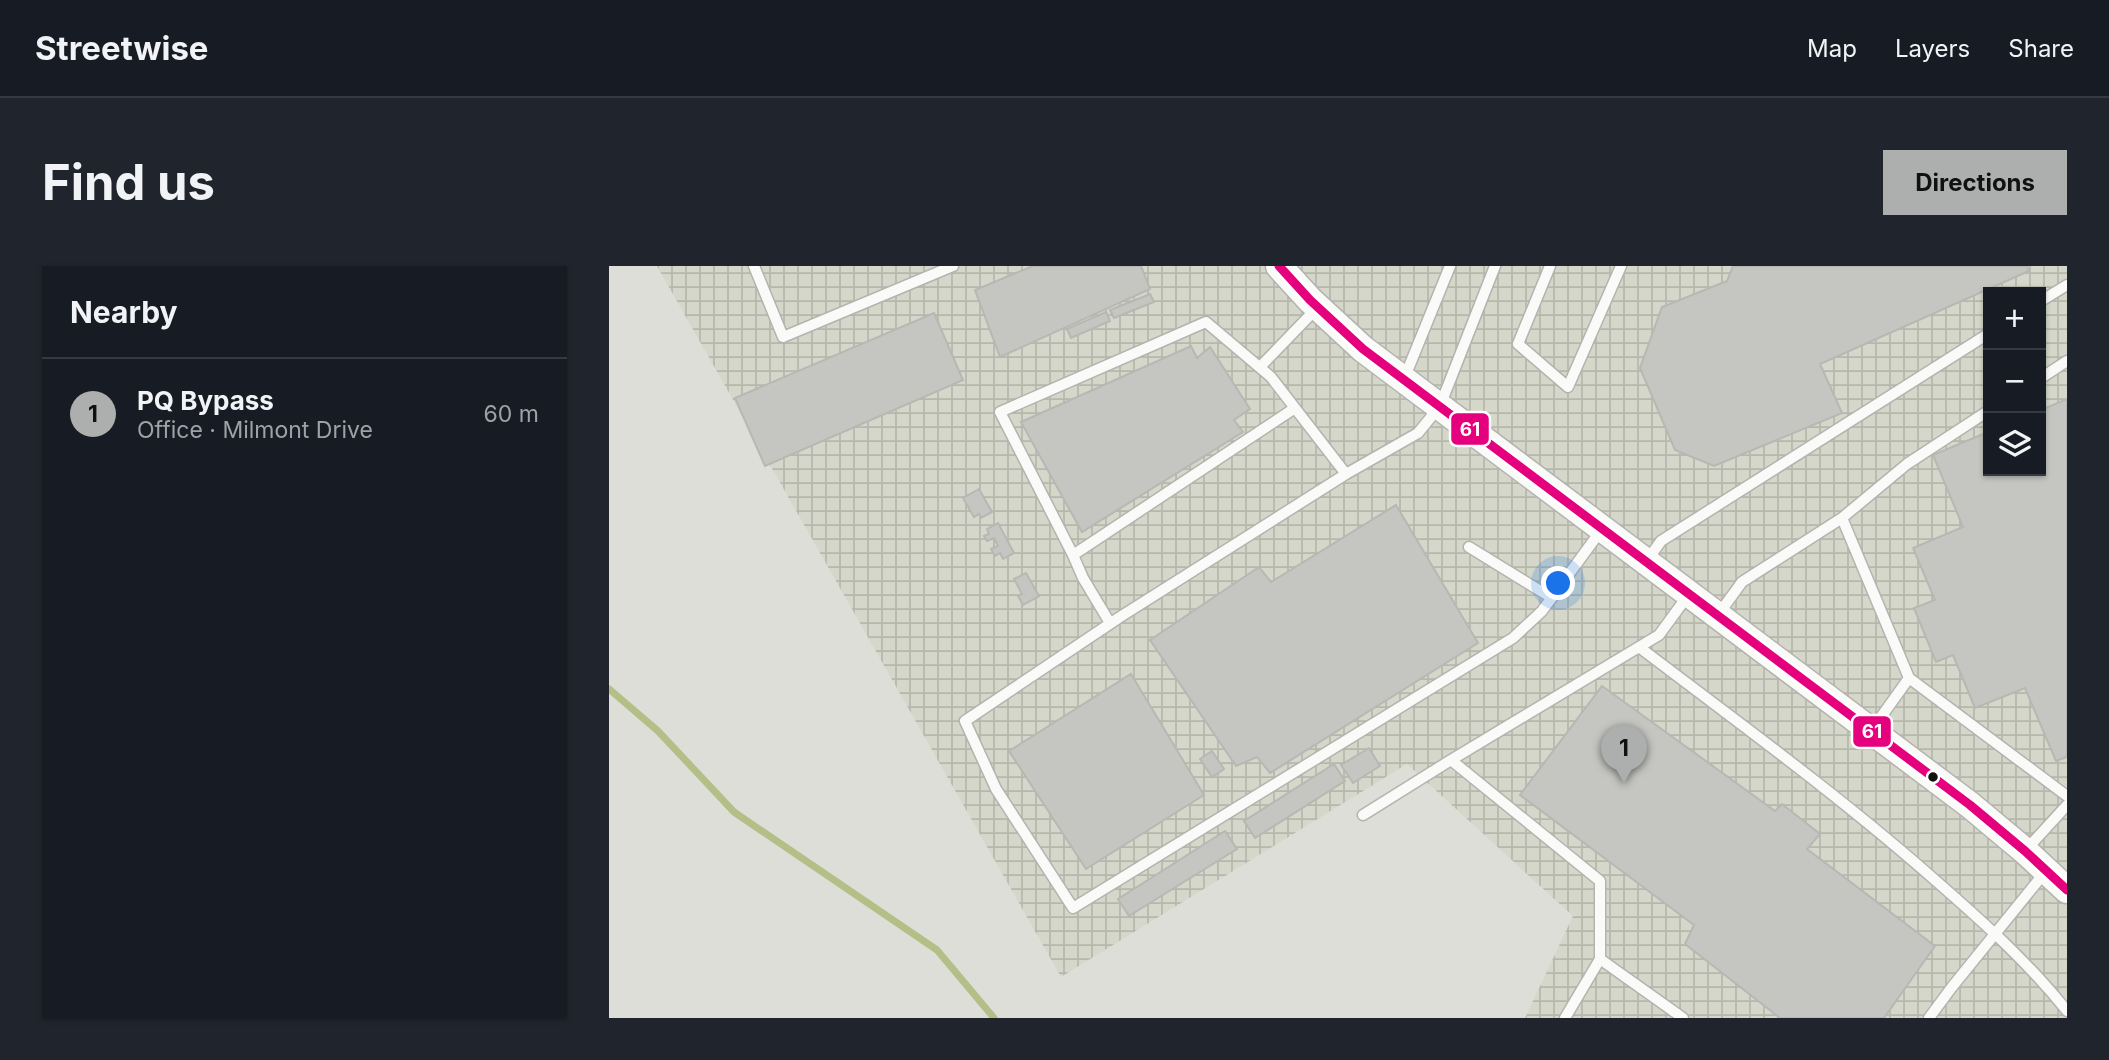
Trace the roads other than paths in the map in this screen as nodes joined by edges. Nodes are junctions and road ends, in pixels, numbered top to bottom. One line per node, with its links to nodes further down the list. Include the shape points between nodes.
1 (754, 266): 2 (lane, via 783,337)
2 (953, 266)
3 (1279, 266): 10 (street)
4 (1450, 266): 15 (lane)
5 (1495, 266): 16 (lane)
6 (1550, 266): 7 (lane, via 1518,344 1568,387)
7 (1621, 266)
8 (2067, 285): 9 (lane)
9 (2046, 298)
10 (1317, 308): 13 (lane); 15 (street)
11 (1983, 337): 24 (lane, via 1661,541)
12 (2067, 361): 14 (lane)
13 (1259, 367): 17 (lane); 23 (lane, via 1206,322 1000,412)
14 (2046, 375)
15 (1403, 379): 16 (street)
16 (1440, 407): 19 (lane, via 1418,433); 21 (street)
17 (1295, 408): 19 (lane); 23 (lane)
18 (1985, 413): 20 (lane, via 1907,464)
19 (1346, 474): 28 (lane)
20 (1842, 518): 27 (lane, via 1742,582); 30 (lane)
21 (1602, 529): 24 (street); 26 (lane)
22 (1469, 547): 26 (lane)
23 (1073, 555): 28 (lane)
24 (1646, 562): 25 (street)
25 (1689, 594): 27 (street); 29 (lane, via 1659,635)
26 (1552, 598): 28 (lane, via 1513,638 1073,908 996,789 965,721)
27 (1718, 615): 31 (street)
28 (1110, 623)
29 (1639, 647): 32 (lane); 39 (lane, via 1875,828)
30 (1909, 677): 31 (lane); 33 (lane)
31 (1871, 731): 36 (street)
32 (1451, 761): 35 (lane); 40 (lane, via 1600,881)
33 (2067, 796)
34 (2067, 805): 36 (lane)
35 (1363, 815)
36 (2025, 851): 37 (street)
37 (2046, 871): 38 (street); 39 (lane)
38 (2067, 890)
39 (1996, 933): 41 (lane); 44 (lane)
40 (1600, 959): 42 (lane); 43 (lane)
41 (2067, 1011)
42 (1565, 1018)
43 (1683, 1018)
44 (1930, 1018)

